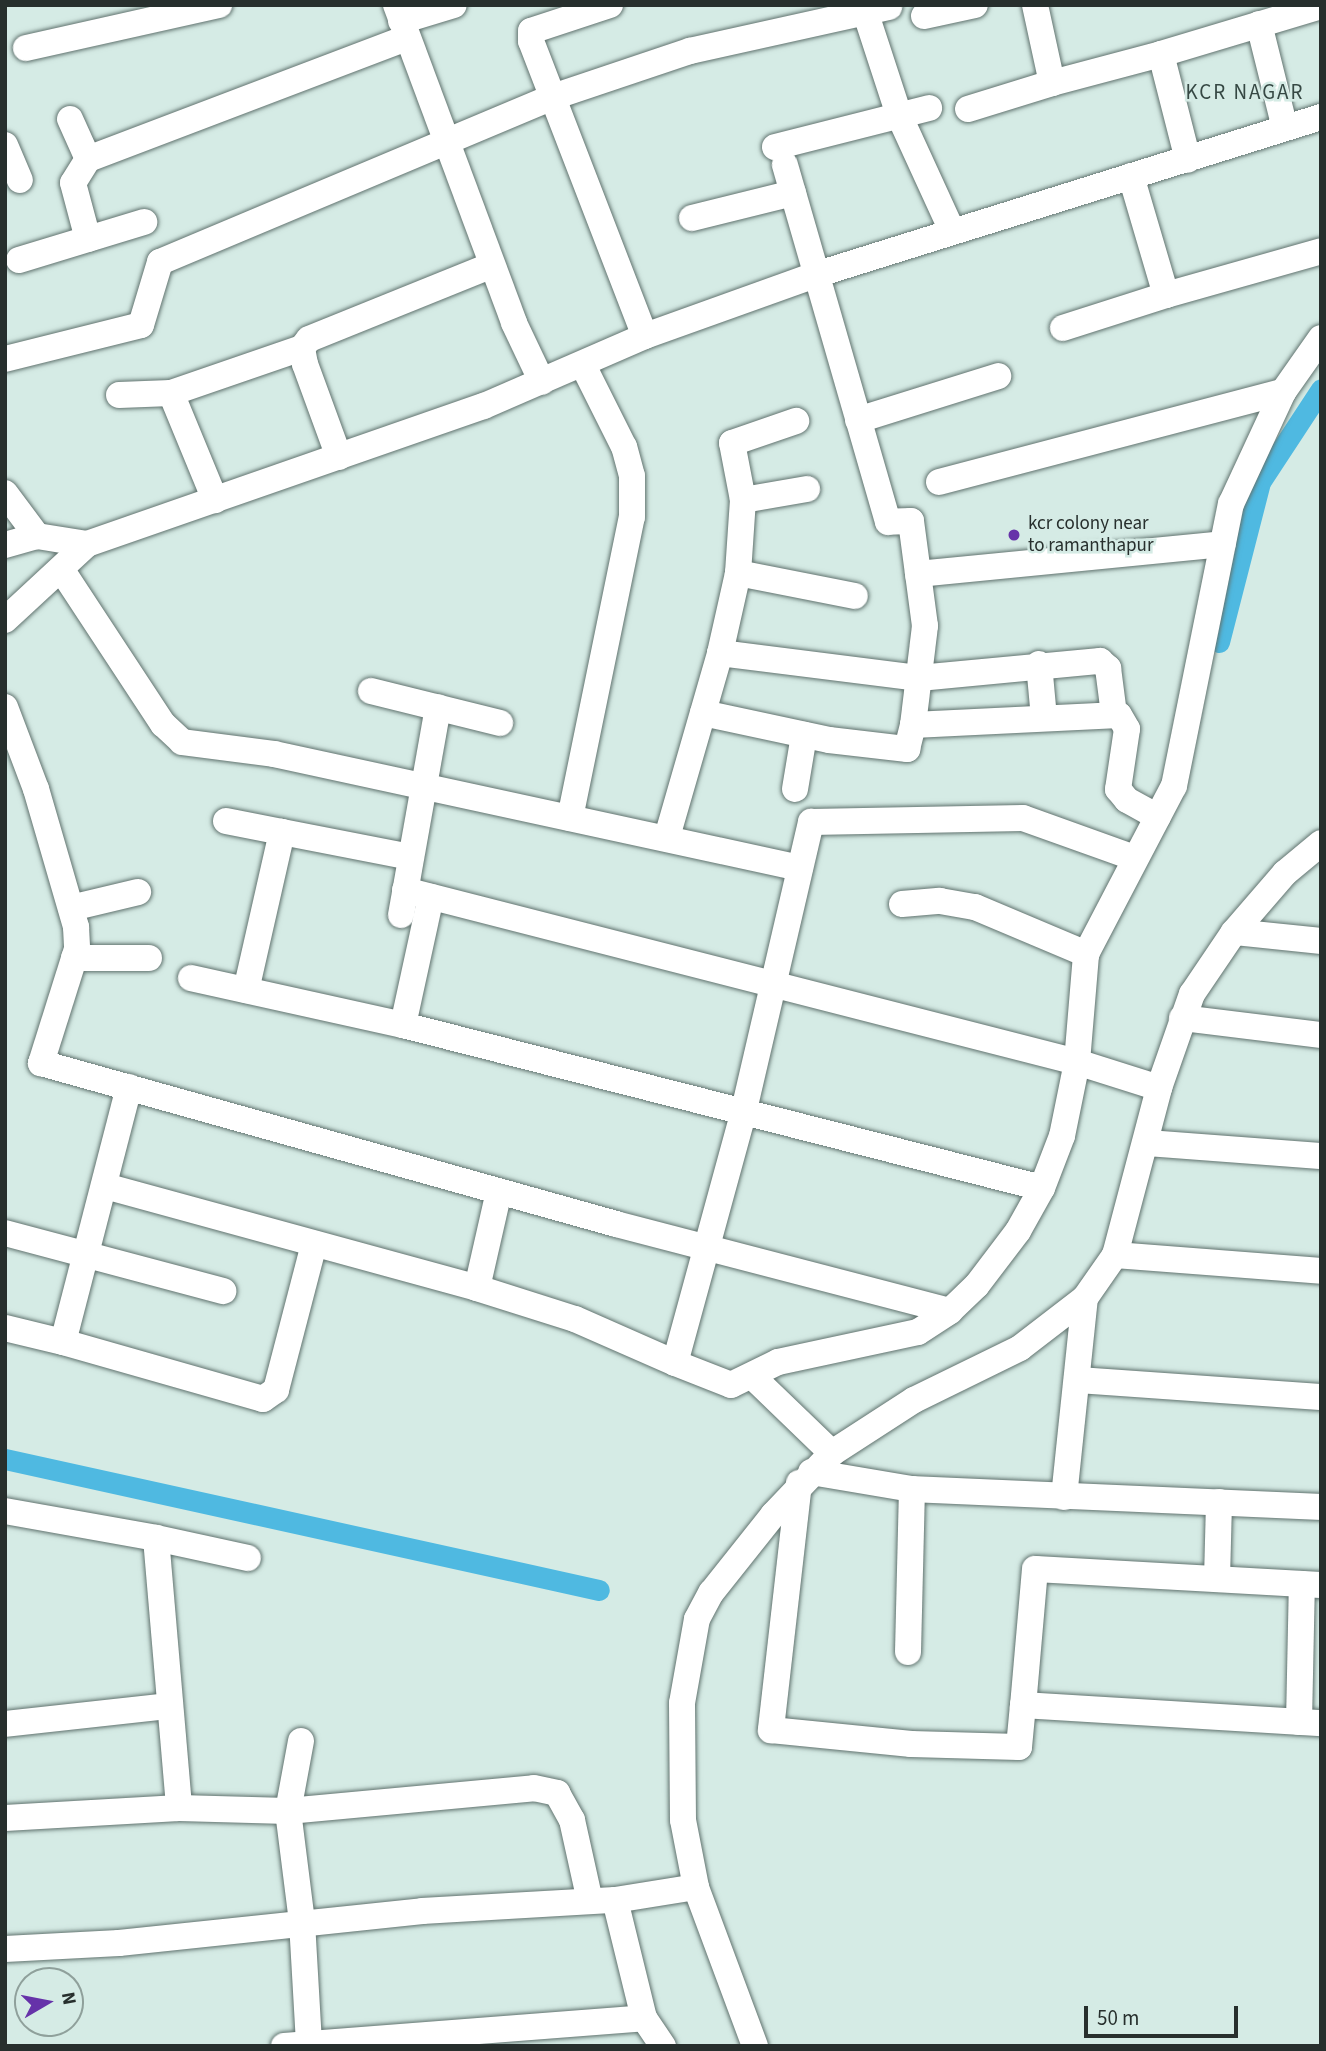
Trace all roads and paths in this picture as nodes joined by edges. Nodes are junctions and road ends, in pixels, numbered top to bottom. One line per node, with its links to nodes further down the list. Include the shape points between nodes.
1 (219, 5): 11 (street)
2 (454, 5): 9 (street)
3 (610, 5): 14 (street, via 531,31)
4 (975, 5): 8 (street)
5 (1035, 5): 13 (street)
6 (1321, 6): 10 (street)
7 (872, 7): 14 (street, via 690,51); 17 (street)
8 (924, 16)
9 (401, 22): 21 (street); 23 (street)
10 (1259, 24): 12 (street); 20 (street)
11 (26, 48)
12 (1161, 54): 13 (street); 24 (street)
13 (1052, 83): 16 (street)
14 (553, 97): 21 (street); 38 (street)
15 (929, 108): 17 (street)
16 (968, 109)
17 (898, 116): 27 (street, via 780,156); 30 (street)
18 (1321, 117): 20 (street)
19 (70, 119): 23 (street)
20 (1285, 128): 24 (street)
21 (447, 141): 34 (street); 41 (street, via 160,262 141,325)
22 (5, 145): 26 (street)
23 (88, 159): 31 (street, via 73,183)
24 (1188, 160): 25 (street)
25 (1131, 176): 30 (street); 36 (street)
26 (20, 180)
27 (793, 193): 28 (street); 35 (street)
28 (692, 218)
29 (144, 222): 31 (street)
30 (952, 231): 35 (street)
31 (88, 239): 33 (street)
32 (1321, 251): 36 (street)
33 (19, 260)
34 (492, 265): 40 (street, via 309,339); 44 (street)
35 (815, 275): 38 (street); 48 (street)
36 (1166, 295): 37 (street)
37 (1063, 328)
38 (645, 336): 42 (street)
39 (1321, 338): 45 (street)
40 (302, 348): 46 (street); 50 (street)
41 (5, 359)
42 (583, 366): 44 (street); 80 (street, via 624,447 632,476 632,517)
43 (998, 376): 48 (street)
44 (542, 382): 50 (street)
45 (1283, 392): 51 (street); 58 (street, via 1231,504)
46 (171, 393): 47 (street); 54 (street)
47 (119, 395)
48 (858, 420): 62 (street, via 888,522 911,521)
49 (796, 421): 55 (street, via 732,443)
50 (339, 457): 54 (street)
51 (939, 482)
52 (807, 489): 55 (street)
53 (5, 494): 56 (street)
54 (215, 500): 57 (street)
55 (743, 500): 61 (street)
56 (37, 536): 57 (street); 59 (street)
57 (86, 544): 60 (street)
58 (1223, 544): 62 (street); 79 (street, via 1189,729 1174,786)
59 (5, 545)
60 (61, 569): 64 (street); 77 (street, via 175,738 274,754)
61 (738, 573): 63 (street); 65 (street)
62 (918, 574): 67 (street, via 925,626)
63 (855, 596)
64 (5, 620)
65 (720, 653): 67 (street); 71 (street)
66 (1040, 664): 67 (street); 72 (street, via 1094,661 1105,665); 73 (street)
67 (919, 678): 75 (street)
68 (370, 691): 70 (street)
69 (5, 707): 91 (street, via 36,789)
70 (438, 707): 74 (street); 77 (street)
71 (703, 713): 76 (street); 83 (street)
72 (1114, 714): 73 (street); 79 (street, via 1124,717 1127,729 1118,789 1127,800)
73 (1044, 718): 75 (street)
74 (500, 723)
75 (913, 725): 76 (street, via 907,749)
76 (804, 734): 78 (street)
77 (423, 788): 80 (street); 85 (street)
78 (795, 789)
79 (1158, 817): 86 (street)
80 (570, 818): 83 (street)
81 (226, 821): 82 (street)
82 (282, 832): 85 (street); 99 (street)
83 (667, 837): 87 (street)
84 (1321, 843): 92 (street, via 1285,873)
85 (411, 857): 89 (street, via 403,903)
86 (1135, 858): 87 (street, via 1023,818 811,822); 94 (street)
87 (800, 868): 98 (street)
88 (138, 892): 91 (street)
89 (431, 897): 98 (street); 101 (street)
90 (902, 904): 94 (street, via 940,901 975,907)
91 (71, 908): 95 (street, via 76,927)
92 (1234, 932): 93 (street); 100 (street, via 1203,973)
93 (1321, 941)
94 (1086, 954): 103 (street)
95 (74, 958): 96 (street); 104 (street, via 41,1063)
96 (149, 958)
97 (191, 978): 99 (street)
98 (773, 984): 103 (street); 106 (street)
99 (246, 990): 101 (street)
100 (1182, 1018): 102 (street); 105 (street)
101 (403, 1025): 106 (street)
102 (1321, 1035)
103 (1084, 1065): 105 (street); 110 (street)
104 (129, 1087): 109 (street); 111 (street)
105 (1159, 1088): 107 (street)
106 (744, 1110): 110 (street); 114 (street)
107 (1147, 1143): 108 (street); 116 (street)
108 (1321, 1156)
109 (105, 1186): 113 (street); 115 (street)
110 (1042, 1188): 121 (street, via 1018,1231)
111 (499, 1191): 114 (street); 118 (street)
112 (5, 1233): 115 (street)
113 (314, 1244): 118 (street); 123 (street, via 276,1390 262,1399)
114 (708, 1248): 121 (street); 124 (street)
115 (86, 1255): 119 (street); 123 (street)
116 (1115, 1255): 117 (street); 120 (street)
117 (1321, 1271)
118 (477, 1288): 124 (street, via 575,1319)
119 (223, 1292)
120 (1085, 1298): 125 (street); 128 (street, via 1020,1348 914,1400)
121 (950, 1311): 126 (street, via 900,1338 798,1356)
122 (5, 1328): 123 (street)
123 (63, 1342)
124 (675, 1363): 126 (street, via 721,1384)
125 (1077, 1380): 127 (street); 131 (street)
126 (758, 1382): 128 (street)
127 (1321, 1397)
128 (832, 1453): 129 (street)
129 (805, 1478): 130 (street); 140 (street, via 771,1730 911,1744 1019,1747); 148 (street, via 711,1592 692,1639 681,1748)
130 (912, 1489): 131 (street); 139 (street)
131 (1065, 1497): 132 (street)
132 (1219, 1502): 133 (street); 137 (street)
133 (1321, 1507)
134 (5, 1511): 135 (street)
135 (156, 1538): 136 (street); 141 (street)
136 (248, 1558)
137 (1217, 1579): 138 (street); 140 (street, via 1035,1569)
138 (1312, 1585): 142 (street)
139 (908, 1652)
140 (1023, 1705): 142 (street)
141 (168, 1706): 143 (street); 145 (street)
142 (1310, 1722)
143 (5, 1724)
144 (302, 1741): 146 (street)
145 (179, 1808): 146 (street); 147 (street)
146 (288, 1811): 149 (street, via 546,1790 557,1793); 150 (street)
147 (5, 1818)
148 (685, 1890): 149 (street); 155 (street)
149 (610, 1900): 150 (street); 152 (street)
150 (302, 1922): 151 (street, via 119,1943); 153 (street)
151 (5, 1950)
152 (644, 2018): 153 (street); 154 (street)
153 (296, 2045)
154 (663, 2046)
155 (755, 2046)

